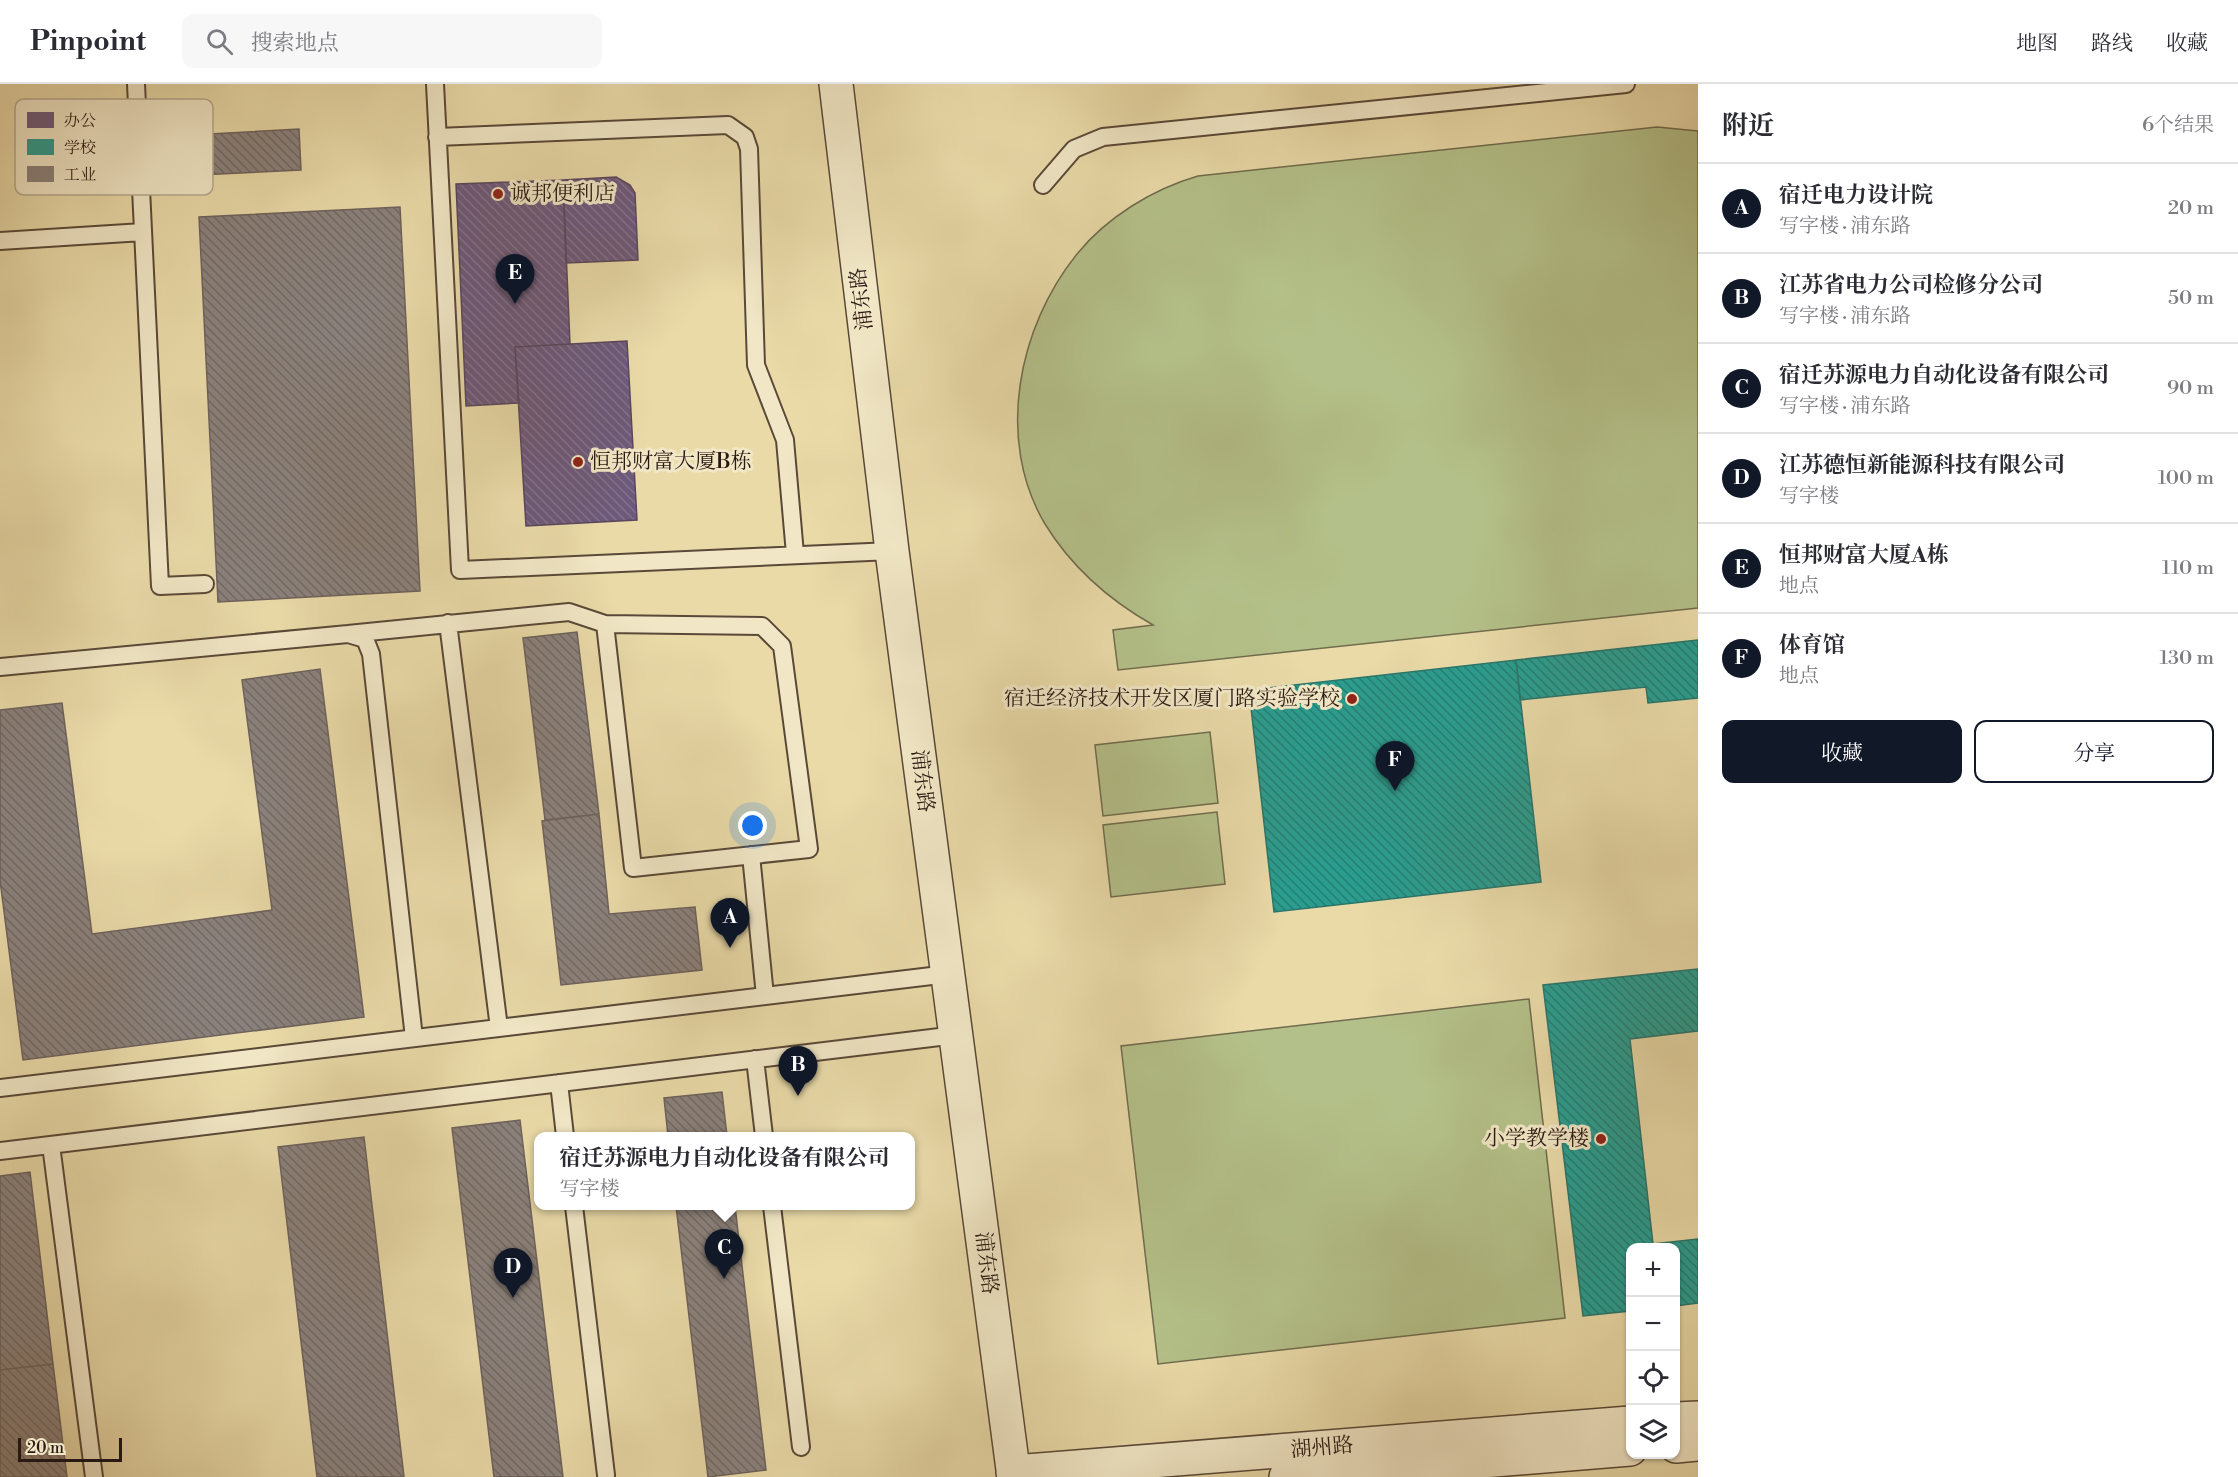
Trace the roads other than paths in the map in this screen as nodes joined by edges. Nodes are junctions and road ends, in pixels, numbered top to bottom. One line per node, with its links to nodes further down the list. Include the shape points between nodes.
1 (136, 84): 5 (lane)
2 (435, 84): 6 (lane)
3 (836, 84): 11 (street, 浦东路)
4 (1626, 84): 7 (lane, via 1103,137 1074,149)
5 (137, 99)
6 (437, 137): 12 (lane, via 728,125 746,137 756,365 785,440); 12 (lane, via 460,570)
7 (1043, 185)
8 (141, 195): 9 (lane)
9 (143, 232): 10 (lane); 13 (lane, via 160,586)
10 (0, 240)
11 (892, 551): 12 (lane); 19 (street, 浦东路)
12 (795, 554)
13 (205, 584)
14 (448, 623): 15 (lane, via 569,612); 16 (lane); 21 (lane)
15 (605, 624): 18 (lane, via 633,868); 18 (lane, via 762,626 782,646 809,849)
16 (348, 634): 17 (lane); 23 (lane, via 365,639 371,654)
17 (0, 667)
18 (751, 855): 20 (lane)
19 (948, 974): 20 (lane); 22 (street, 浦东路)
20 (765, 996): 21 (lane)
21 (499, 1028): 23 (lane)
22 (956, 1035): 24 (lane); 40 (street, 浦东路)
23 (414, 1038): 26 (lane)
24 (755, 1059): 25 (lane); 28 (lane)
25 (559, 1083): 27 (lane); 29 (lane)
26 (0, 1088)
27 (564, 1132)
28 (763, 1132)
29 (51, 1145): 30 (lane); 42 (lane)
30 (0, 1151)
31 (574, 1210): 41 (lane)
32 (772, 1210): 38 (lane)
33 (1698, 1418): 34 (street)
34 (1680, 1419)
35 (1626, 1423): 40 (street, 湖州路)
36 (1698, 1444): 37 (street)
37 (1680, 1446)
38 (801, 1447)
39 (1626, 1449): 43 (street, 湖州路)
40 (1013, 1474)
41 (606, 1475)
42 (94, 1477)
43 (1286, 1477)

